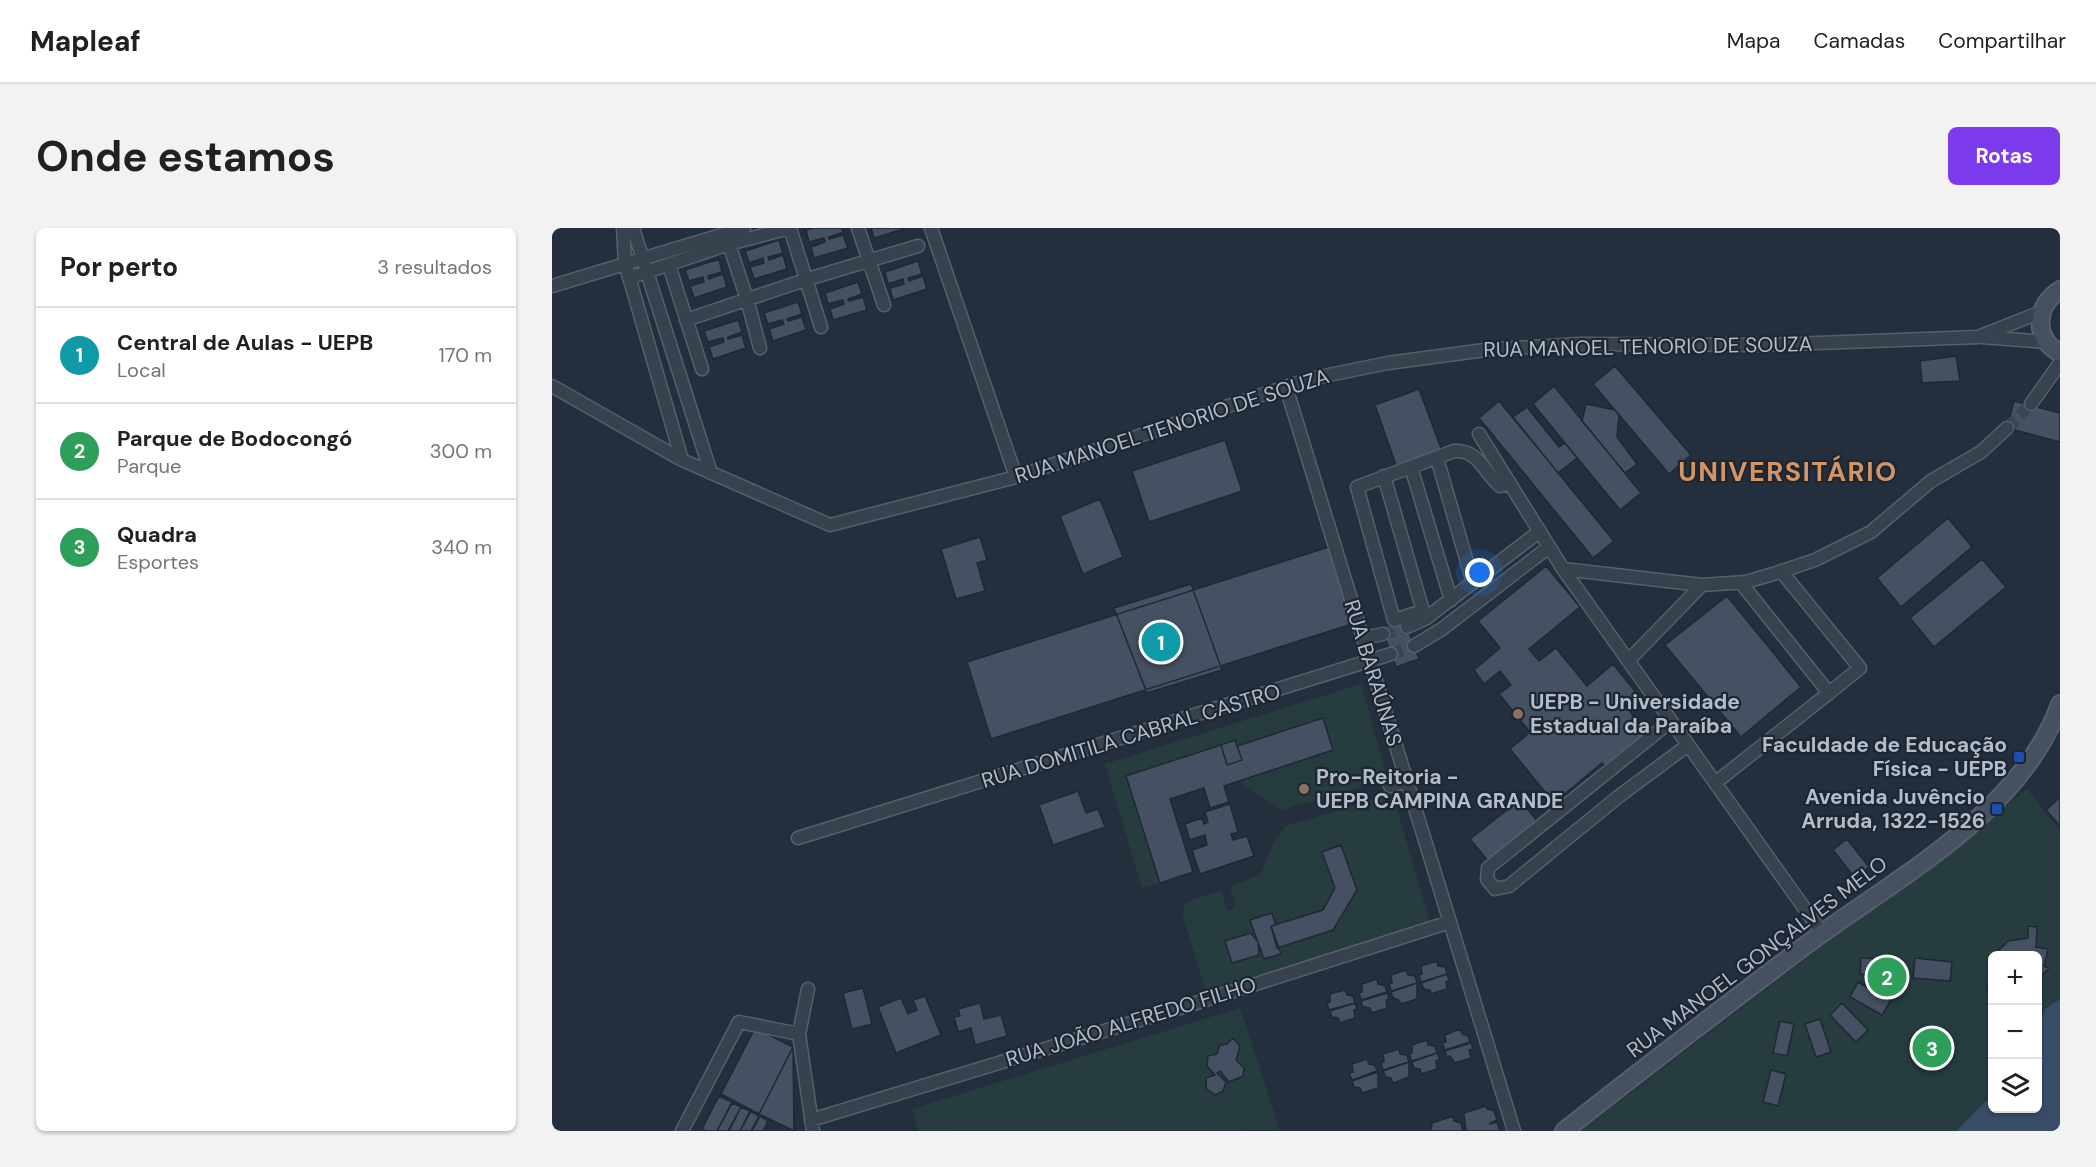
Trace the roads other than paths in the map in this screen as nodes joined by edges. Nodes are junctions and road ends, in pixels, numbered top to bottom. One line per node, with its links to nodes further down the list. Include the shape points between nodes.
1 (623, 228): 11 (street)
2 (633, 228): 9 (street)
3 (744, 228): 7 (street)
4 (790, 228): 7 (street); 15 (street)
5 (858, 228): 10 (street)
6 (931, 228): 39 (street)
7 (727, 239): 9 (street); 12 (street); 18 (street)
8 (918, 246): 10 (street)
9 (645, 259): 11 (street); 13 (street)
10 (868, 260): 15 (street); 19 (street)
11 (625, 263): 14 (street); 16 (street)
12 (669, 265): 13 (street); 21 (street)
13 (648, 272): 14 (street); 37 (street)
14 (629, 278): 35 (street)
15 (808, 279): 18 (street); 22 (street)
16 (552, 286)
17 (2060, 290): 20 (street, via 2045,302)
18 (747, 299): 21 (street); 25 (street)
19 (884, 305)
20 (2041, 312): 23 (street, RUA MANOEL TENORIO DE SOUZA); 24 (street, via 2039,322)
21 (686, 320): 28 (street)
22 (821, 327)
23 (1978, 337): 24 (street); 30 (street, RUA MANOEL TENORIO DE SOUZA, via 1485,350 1388,363)
24 (2046, 342): 26 (street)
25 (760, 348)
26 (2060, 353)
27 (2060, 363): 31 (street)
28 (702, 369)
29 (552, 386): 35 (street, RUA MANOEL TENORIO DE SOUZA)
30 (1286, 387): 39 (street, RUA MANOEL TENORIO DE SOUZA); 51 (street, RUA BARAÚNAS)
31 (2031, 404)
32 (2007, 428): 44 (street, via 1981,452 1931,481 1871,532)
33 (1479, 434): 40 (street)
34 (1437, 458): 36 (street); 40 (street, via 1465,450 1500,486); 45 (street)
35 (682, 460): 37 (street, RUA MANOEL TENORIO DE SOUZA)
36 (1411, 467): 38 (street); 48 (street)
37 (711, 473): 39 (street, RUA MANOEL TENORIO DE SOUZA, via 830,525)
38 (1384, 476): 49 (street); 49 (street, via 1357,489 1394,620)
39 (1016, 477)
40 (1510, 483): 41 (street)
41 (1540, 531): 42 (street); 45 (street)
42 (1549, 547): 43 (street); 49 (street, via 1416,645 1409,626)
43 (1563, 569): 47 (street); 53 (street)
44 (1781, 571): 46 (street); 55 (street, via 1860,668)
45 (1473, 583): 48 (street)
46 (1741, 583): 47 (street); 55 (street)
47 (1702, 585): 53 (street)
48 (1451, 600): 49 (street)
49 (1424, 615)
50 (1383, 634): 51 (street)
51 (1363, 638): 54 (street, RUA BARAÚNAS)
52 (1391, 654): 54 (street, RUA DOMITILA CABRAL CASTRO)
53 (1628, 661): 57 (street)
54 (1370, 662): 59 (street, RUA BARAÚNAS); 62 (street, RUA DOMITILA CABRAL CASTRO)
55 (1829, 693): 60 (street)
56 (2060, 704): 64 (street, RUA MANOEL GONÇALVES MELO, via 2028,765 1995,802 1932,854)
57 (1671, 722): 58 (street); 58 (street, via 1488,868 1487,879 1495,889 1509,886)
58 (1688, 745): 60 (street)
59 (1407, 781): 61 (street); 63 (street, RUA BARAÚNAS)
60 (1715, 783): 64 (street)
61 (1390, 786)
62 (798, 838)
63 (1450, 922): 67 (street, RUA JOÃO ALFREDO FILHO); 69 (street, RUA BARAÚNAS)
64 (1822, 933): 70 (street, RUA MANOEL GONÇALVES MELO)
65 (808, 989): 66 (street)
66 (799, 1034): 67 (street); 68 (street, via 739,1022)
67 (812, 1125)
68 (686, 1130)
69 (1514, 1131)
70 (1564, 1131)

